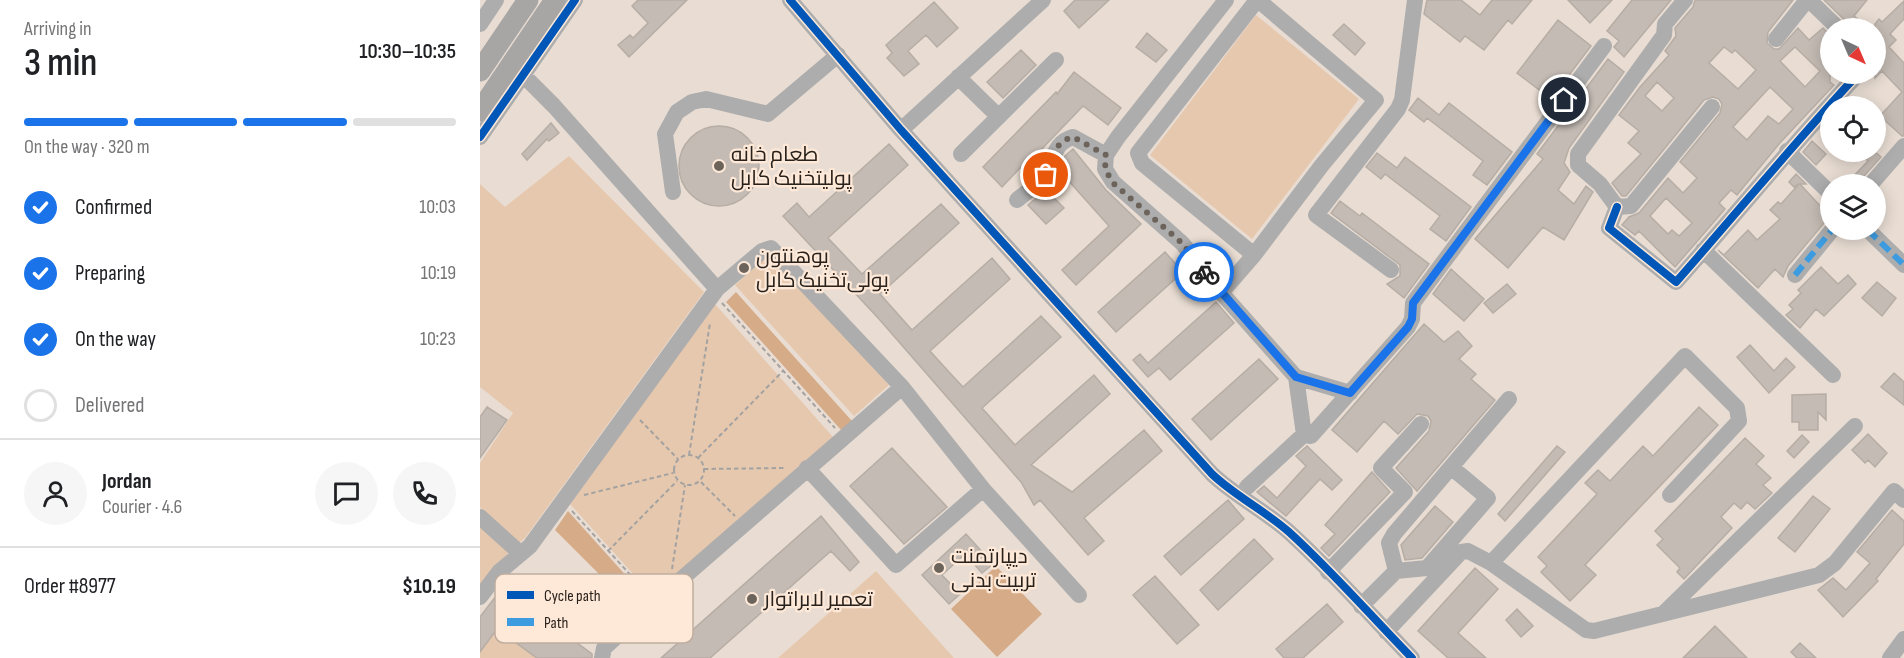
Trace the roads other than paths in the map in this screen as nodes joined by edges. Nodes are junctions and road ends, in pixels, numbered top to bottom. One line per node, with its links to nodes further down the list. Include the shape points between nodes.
1 (496, 0): 13 (street)
2 (528, 0): 19 (main road)
3 (555, 0): 18 (main road)
4 (575, 0): 18 (street)
5 (790, 0): 16 (street)
6 (1043, 0): 20 (street)
7 (1226, 0): 30 (street)
8 (1258, 0): 39 (street, via 1138,153 1142,163); 39 (street, via 1376,100)
9 (1415, 0): 41 (street, via 1398,109 1316,215)
10 (1685, 0): 35 (street, via 1578,154 1578,165 1600,184)
11 (1808, 0): 12 (street); 14 (street)
12 (1827, 18)
13 (480, 24)
14 (1776, 39)
15 (1604, 46): 48 (street, via 1413,303 1408,327)
16 (838, 55): 25 (street); 33 (street, via 768,114 706,99 677,112 665,134)
17 (1056, 60): 24 (street)
18 (517, 69): 23 (main road); 26 (street); 43 (street)
19 (480, 71)
20 (958, 77): 24 (street); 25 (street)
21 (1849, 84): 28 (street)
22 (1712, 107): 35 (street, via 1631,206)
23 (480, 111)
24 (998, 116): 29 (street)
25 (901, 130): 63 (street, via 1212,474 1225,487 1264,511)
26 (480, 137)
27 (1904, 147): 31 (street)
28 (1787, 151): 32 (street); 38 (street)
29 (961, 154)
30 (1106, 155): 34 (street, via 1073,137 1066,139 1052,155 1046,175); 44 (street, via 1105,169 1113,183 1182,243)
31 (1880, 174)
32 (1820, 183)
33 (673, 192)
34 (1017, 200)
35 (1617, 207): 38 (street, via 1609,228 1676,282)
36 (1824, 240): 42 (street)
37 (1878, 240): 40 (street)
38 (1703, 250): 45 (street)
39 (1254, 255): 44 (street)
40 (1904, 265)
41 (1391, 270)
42 (1795, 275)
43 (716, 292): 47 (street, via 762,251 771,248); 60 (street)
44 (1221, 293): 46 (street)
45 (1833, 375)
46 (1296, 377): 48 (street); 52 (street)
47 (902, 387): 54 (street); 56 (street)
48 (1350, 393): 52 (street, via 1311,436)
49 (1509, 399): 53 (street)
50 (1422, 424): 63 (street, via 1381,468 1405,492)
51 (1855, 426): 70 (street)
52 (1304, 435): 55 (street)
53 (1451, 467): 62 (street, via 1389,543); 62 (street, via 1488,498 1427,568)
54 (807, 468): 56 (street, via 896,566); 65 (street)
55 (1247, 487)
56 (983, 489): 67 (street)
57 (1670, 495): 61 (street, via 1739,421 1737,408 1685,357)
58 (1904, 500): 70 (street, via 1894,491 1835,563 1819,575)
59 (480, 517): 60 (street)
60 (521, 554): 64 (street)
61 (1491, 562): 70 (street, via 1586,630); 71 (street, via 1468,551 1461,552)
62 (1396, 571): 69 (street)
63 (1329, 572): 69 (street)
64 (497, 574)
65 (687, 574)
66 (495, 577): 68 (street)
67 (1078, 595)
68 (480, 597)
69 (1361, 606): 71 (street)
70 (1663, 614)
71 (1386, 632): 75 (street)
72 (1904, 639): 76 (street)
73 (610, 643): 74 (street)
74 (602, 658)
75 (1412, 658)
76 (1890, 658)

